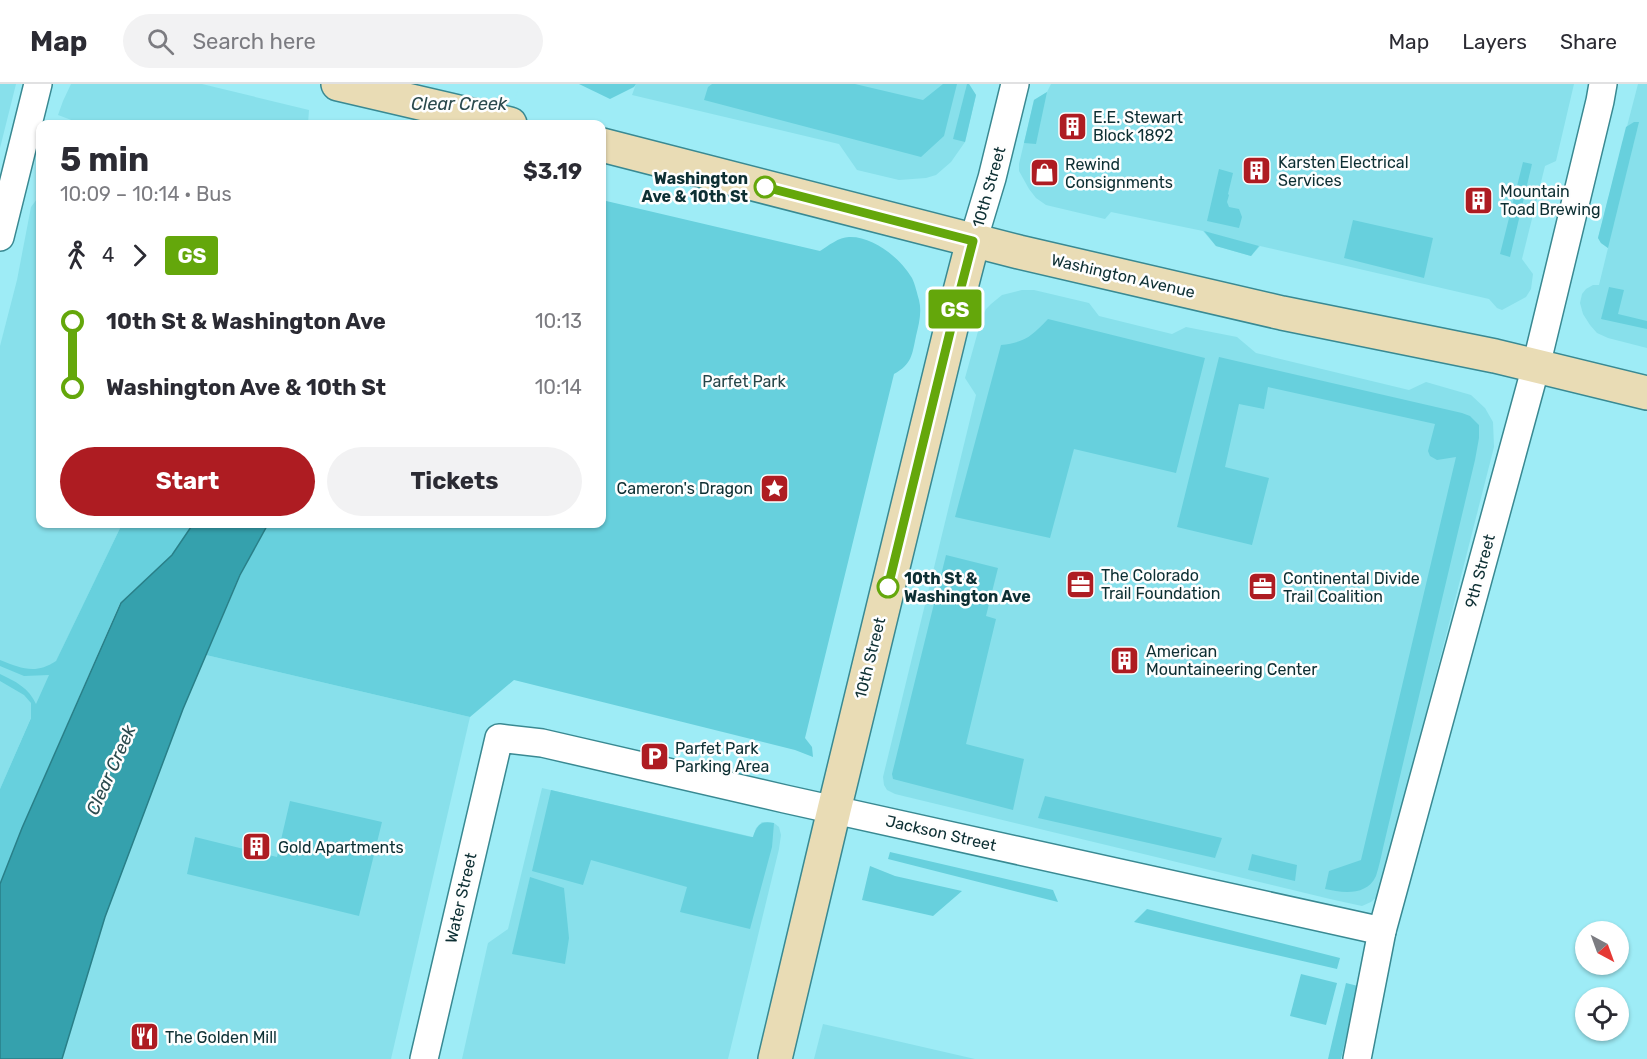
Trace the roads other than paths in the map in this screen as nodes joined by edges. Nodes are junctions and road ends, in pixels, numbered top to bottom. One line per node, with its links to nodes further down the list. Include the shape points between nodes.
1 (38, 84): 7 (street)
2 (338, 84): 5 (main road)
3 (1015, 84): 8 (street, 10th Street)
4 (1603, 84): 9 (street, 9th Street)
5 (493, 120)
6 (606, 146): 8 (main road, Washington Avenue)
7 (0, 237)
8 (973, 241): 9 (main road, Washington Avenue, via 1282,313); 12 (main road, 10th Street)
9 (1536, 366): 10 (main road, Washington Avenue); 13 (street, 9th Street)
10 (1647, 393)
11 (499, 738): 12 (street, Jackson Street, via 542,743); 14 (street, Water Street)
12 (834, 810): 13 (street, Jackson Street); 15 (main road, 10th Street)
13 (1382, 931): 16 (street, 9th Street)
14 (424, 1059)
15 (775, 1059)
16 (1357, 1059)

